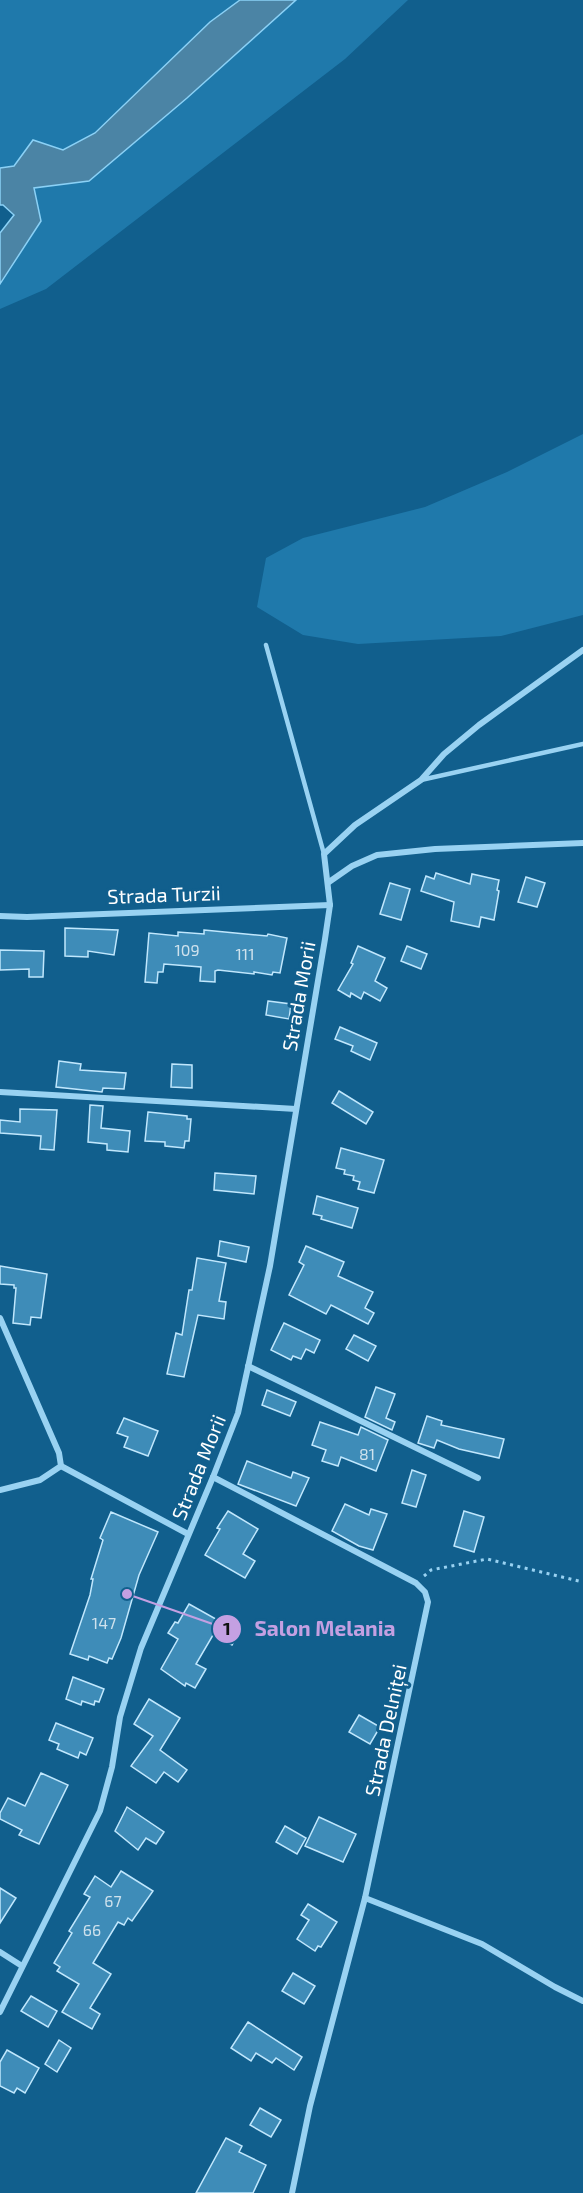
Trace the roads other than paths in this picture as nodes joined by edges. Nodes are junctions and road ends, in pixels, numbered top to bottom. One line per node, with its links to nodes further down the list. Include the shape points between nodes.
1 (266, 645): 6 (lane)
2 (583, 650): 4 (street, via 478,725)
3 (583, 744): 4 (lane)
4 (421, 780): 6 (street, via 355,825)
5 (583, 843): 7 (street, via 377,855)
6 (324, 854): 7 (street, Strada Morii)
7 (328, 882): 8 (street, Strada Morii)
8 (330, 905): 9 (street, Strada Turzii); 11 (street, Strada Morii)
9 (0, 916)
10 (0, 1092): 11 (street)
11 (296, 1110): 13 (street, Strada Morii, via 270,1266)
12 (0, 1318): 14 (street, via 59,1453)
13 (248, 1366): 15 (street, Strada Morii, via 238,1413); 16 (street)
14 (61, 1466): 17 (street, via 40,1480); 18 (street)
15 (213, 1477): 18 (street, Strada Morii); 19 (street, Strada Delniței, via 416,1583 425,1592 427,1613)
16 (478, 1478)
17 (0, 1490)
18 (188, 1534): 21 (street, Strada Morii, via 141,1648 120,1717 100,1811)
19 (365, 1898): 22 (street, via 482,1944); 24 (street, Strada Delniței, via 310,2106)
20 (0, 1952): 21 (street)
21 (22, 1966): 23 (street, Strada Morii)
22 (583, 2001)
23 (0, 2012)
24 (292, 2193)

